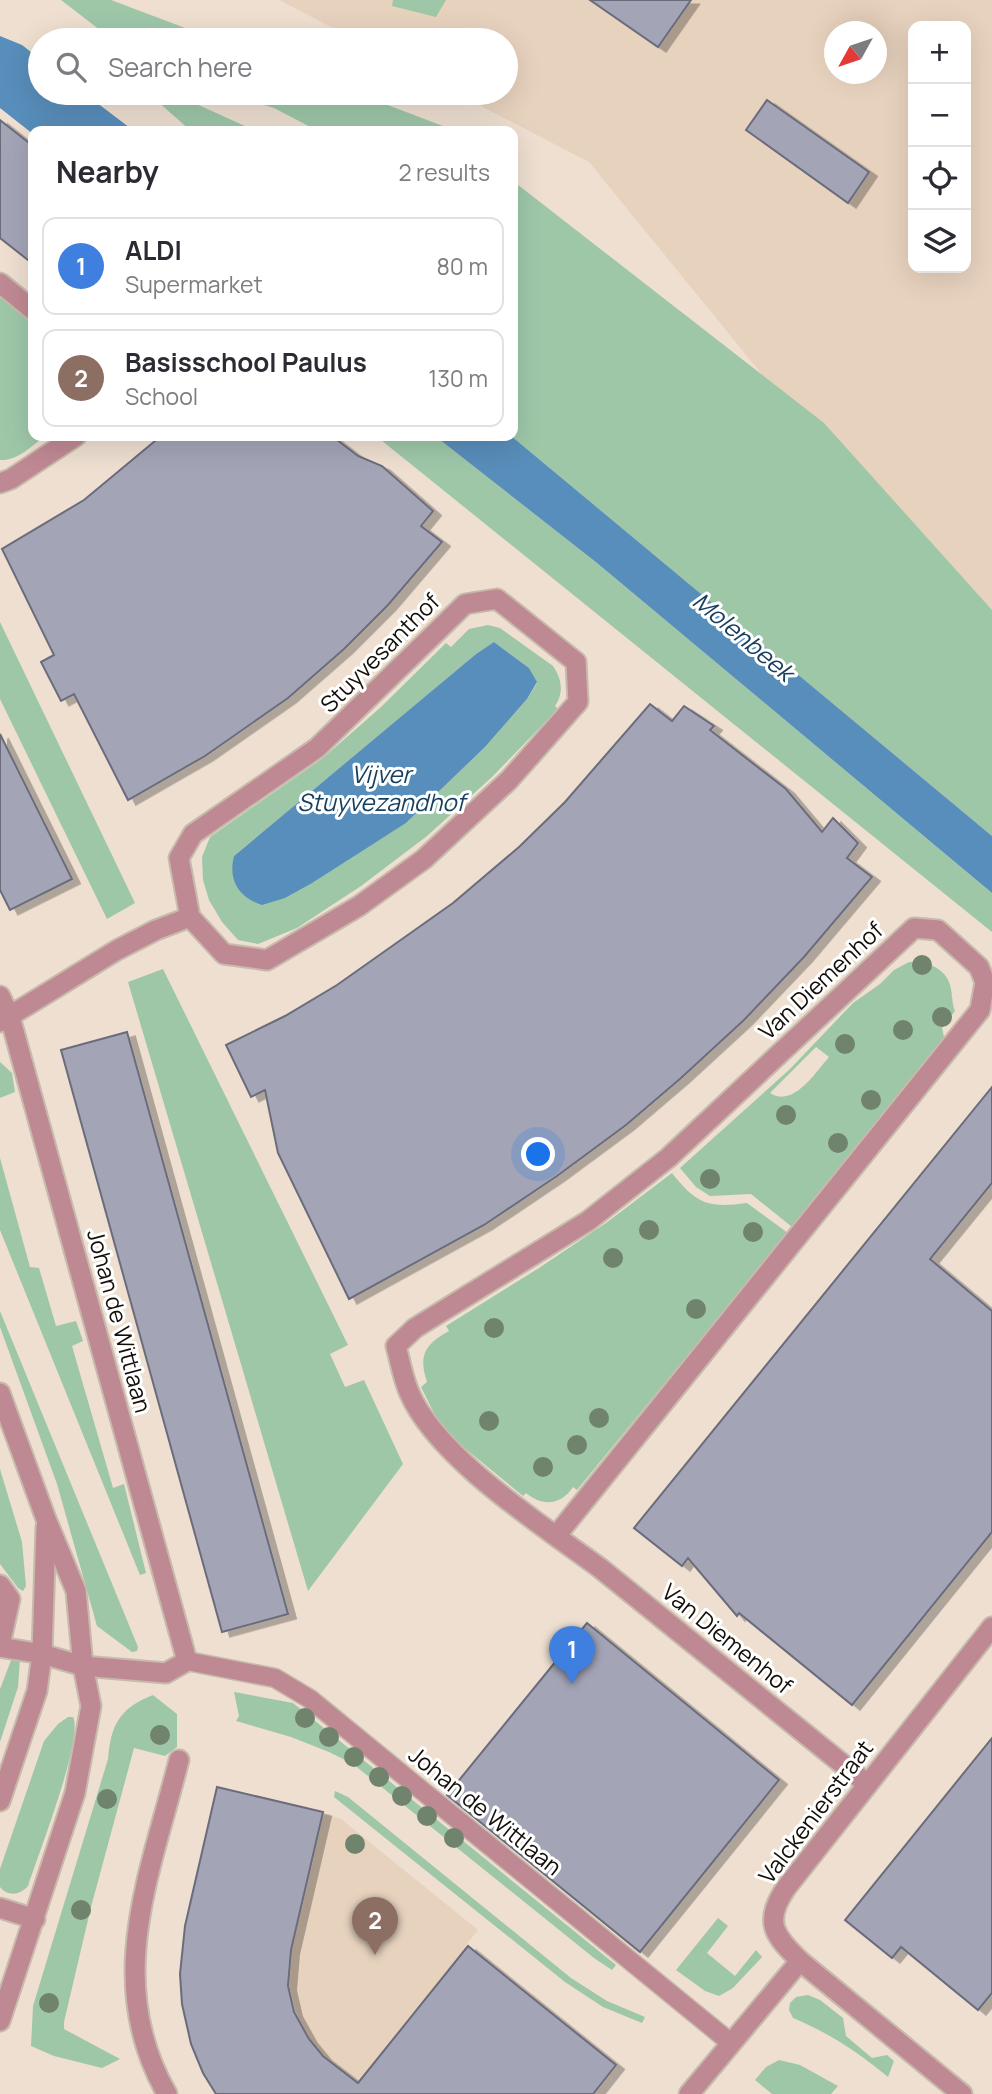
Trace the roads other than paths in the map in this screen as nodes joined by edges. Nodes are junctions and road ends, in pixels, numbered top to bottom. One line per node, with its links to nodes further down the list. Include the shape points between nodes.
1 (0, 283): 2 (street)
2 (28, 306)
3 (68, 441): 4 (street)
4 (0, 483)
5 (190, 917): 5 (street, Stuyvesanthof, via 224,954 267,960 359,906 424,859 518,771 578,702 576,662 497,599 465,604 317,748 193,834 179,858); 7 (street, via 117,950)
6 (0, 996): 7 (street, Johan de Wittlaan)
7 (5, 1019): 15 (street, Johan de Wittlaan)
8 (0, 1393): 9 (street)
9 (46, 1519): 14 (street); 16 (street, via 76,1591)
10 (556, 1536): 10 (street, Van Diemenhof, via 980,1010 985,982 979,967 938,930 914,928 677,1151 588,1221 415,1328 396,1346 409,1393 437,1438); 18 (street, Van Diemenhof)
11 (0, 1585): 13 (street, Johan de Wittlaan, via 10,1599)
12 (992, 1627): 18 (street, Valckenierstraat)
13 (0, 1646): 14 (street, Johan de Wittlaan)
14 (42, 1654): 16 (street, Johan de Wittlaan); 19 (street, via 37,1691)
15 (187, 1661): 16 (street, Johan de Wittlaan, via 166,1673); 24 (lane, Johan de Wittlaan, via 275,1678 310,1699)
16 (83, 1665): 21 (street, via 91,1706 77,1781)
17 (179, 1760): 25 (street, via 136,1927 133,1967 145,2046)
18 (866, 1783): 22 (street, Valckenierstraat, via 778,1900 772,1916 780,1941)
19 (0, 1801)
20 (0, 1908): 21 (street)
21 (35, 1919): 23 (street)
22 (800, 1961): 24 (street); 27 (street)
23 (0, 2021)
24 (731, 2043): 26 (street)
25 (167, 2094)
26 (689, 2094)
27 (962, 2094)

